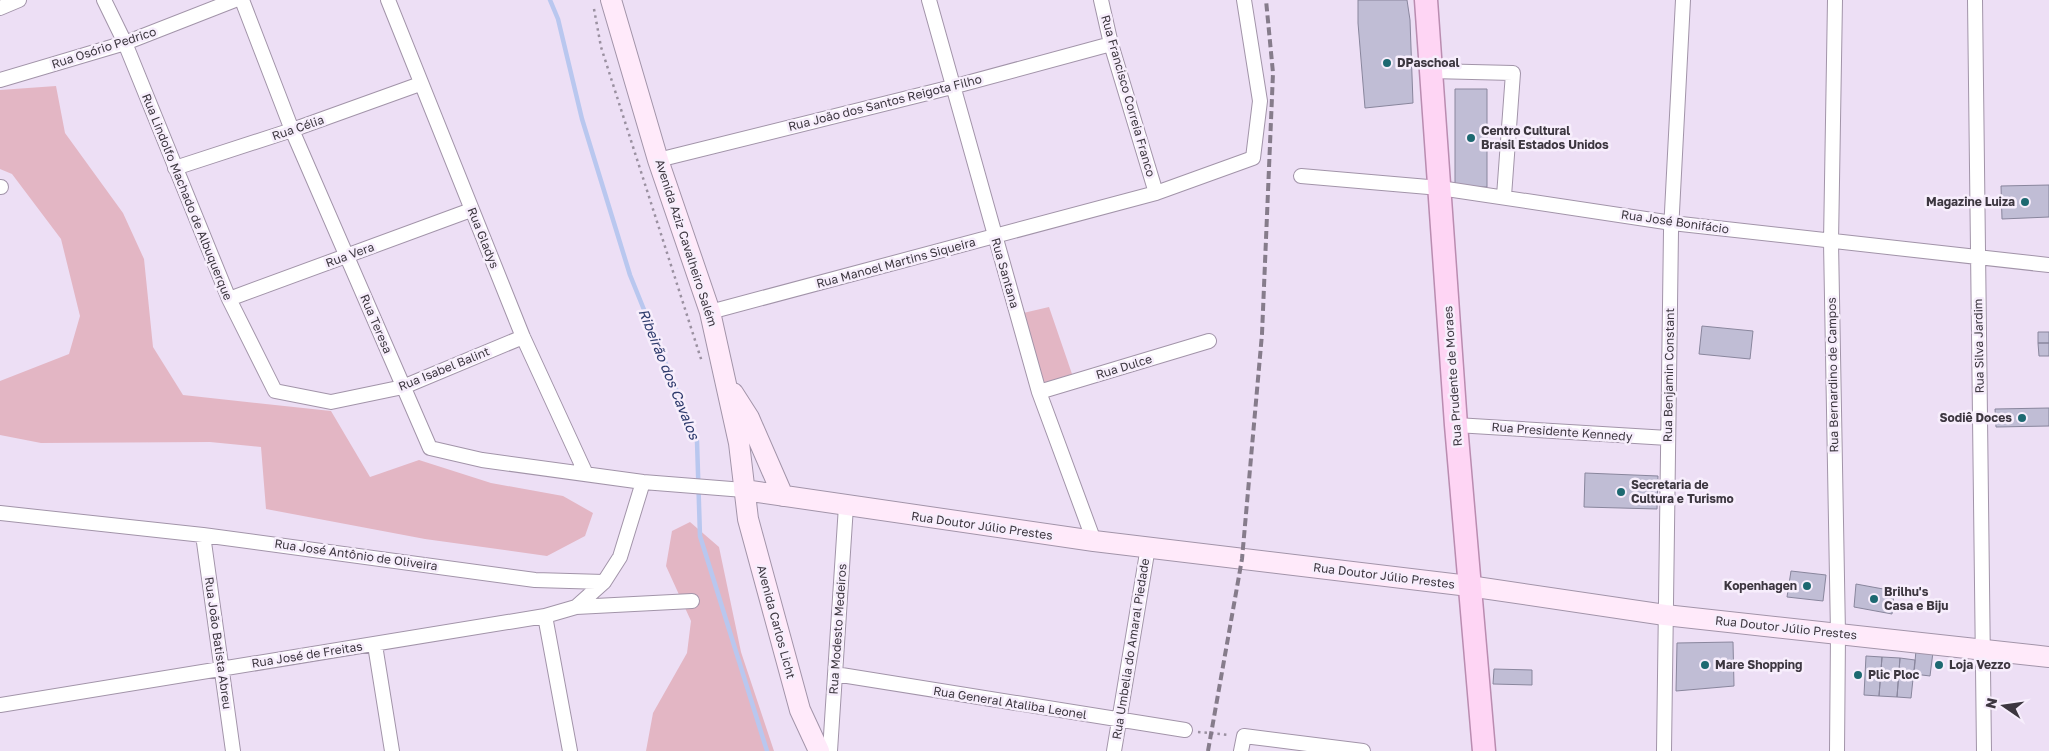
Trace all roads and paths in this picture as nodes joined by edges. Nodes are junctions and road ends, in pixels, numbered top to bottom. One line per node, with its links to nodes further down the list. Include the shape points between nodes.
1 (19, 0): 15 (street)
2 (104, 0): 16 (street, Rua Lindolfo Machado de Albuquerque)
3 (235, 0): 16 (street, Rua Osório Pedrico)
4 (242, 0): 22 (street, Rua Teresa)
5 (388, 0): 20 (street, Rua Gladys)
6 (592, 0): 40 (path, via 600,47)
7 (929, 0): 21 (street, Rua Santana)
8 (1101, 0): 17 (street, Rua Francisco Correia Franco)
9 (1244, 0): 27 (street, Rua Manoel Martins Siqueira, via 1260,102 1253,158)
10 (1426, 0): 18 (main road, Rua Prudente de Moraes)
11 (1683, 0): 30 (street, Rua Benjamin Constant)
12 (1836, 0): 32 (street, Rua Bernardino de Campos)
13 (1975, 0): 34 (street, Rua Silva Jardim)
14 (617, 1): 23 (main road, Avenida Aziz Cavalheiro Salém)
15 (0, 8)
16 (125, 43): 19 (street, Rua Osório Pedrico); 24 (street, Rua Lindolfo Machado de Albuquerque)
17 (1111, 44): 21 (street, Rua João dos Santos Reigota Filho); 27 (street, Rua Francisco Correia Franco)
18 (1431, 72): 26 (main road, Rua Prudente de Moraes); 28 (street, via 1513,73)
19 (0, 80)
20 (420, 84): 22 (street, Rua Célia); 29 (street, Rua Gladys)
21 (952, 87): 23 (street, Rua João dos Santos Reigota Filho); 31 (street, Rua Santana)
22 (292, 130): 24 (street, Rua Célia); 33 (street, Rua Teresa)
23 (658, 160): 37 (main road, Avenida Aziz Cavalheiro Salém)
24 (175, 168): 36 (street, Rua Lindolfo Machado de Albuquerque)
25 (1301, 176): 26 (street, Rua José Bonifácio)
26 (1440, 188): 28 (street, Rua José Bonifácio); 45 (main road, Rua Prudente de Moraes)
27 (1156, 192): 31 (street, Rua Manoel Martins Siqueira)
28 (1504, 196): 30 (street, Rua José Bonifácio)
29 (471, 210): 33 (street, Rua Vera); 38 (street, Rua Gladys)
30 (1672, 223): 32 (street, Rua José Bonifácio); 46 (street, Rua Benjamin Constant)
31 (995, 238): 37 (street, Rua Manoel Martins Siqueira); 44 (street, Rua Santana)
32 (1831, 242): 34 (street, Rua José Bonifácio); 63 (street, Rua Bernardino de Campos)
33 (347, 257): 36 (street, Rua Vera); 42 (street, Rua Teresa)
34 (1978, 258): 35 (street, Rua José Bonifácio); 65 (street, Rua Silva Jardim)
35 (2049, 265)
36 (229, 299): 43 (street, Rua Lindolfo Machado de Albuquerque)
37 (710, 312): 41 (main road, Avenida Aziz Cavalheiro Salém)
38 (523, 337): 42 (street, Rua Isabel Balint); 47 (street, Rua Gladys)
39 (1209, 341): 44 (street, Rua Dulce)
40 (702, 364)
41 (727, 384): 50 (main road, Avenida Aziz Cavalheiro Salém, via 739,443); 51 (main road, via 749,418)
42 (403, 386): 43 (street, Rua Isabel Balint, via 331,402); 47 (street, Rua Teresa, via 430,448 482,460)
43 (275, 391)
44 (1039, 392): 55 (street, Rua Santana)
45 (1456, 425): 46 (street, Rua Presidente Kennedy); 58 (main road, Rua Prudente de Moraes)
46 (1668, 438): 61 (street, Rua Benjamin Constant)
47 (586, 474): 48 (street, Rua Teresa)
48 (643, 482): 49 (street, Rua Teresa); 57 (street, via 620,558)
49 (680, 484): 50 (street, Rua Doutor Júlio Prestes)
50 (744, 490): 51 (main road, Rua Doutor Júlio Prestes); 76 (main road, Avenida Carlos Licht, via 748,519 800,710)
51 (783, 496): 52 (main road, Rua Doutor Júlio Prestes)
52 (846, 506): 55 (main road, Rua Doutor Júlio Prestes); 68 (street, Rua Modesto Medeiros)
53 (0, 513): 54 (street, Rua José Antônio de Oliveira)
54 (203, 535): 57 (street, Rua José Antônio de Oliveira, via 535,580); 67 (street, Rua João Batista Abreu)
55 (1094, 541): 56 (main road, Rua Doutor Júlio Prestes)
56 (1148, 547): 58 (main road, Rua Doutor Júlio Prestes); 70 (street, Rua Umbelia do Amaral Piedade)
57 (604, 582): 60 (street, Rua José de Freitas)
58 (1469, 586): 61 (main road, Rua Doutor Júlio Prestes); 81 (main road, Rua Prudente de Moraes)
59 (692, 601): 60 (street)
60 (576, 607): 62 (street, Rua José de Freitas)
61 (1665, 615): 63 (main road, Rua Doutor Júlio Prestes); 82 (street, Rua Benjamin Constant)
62 (545, 616): 64 (street, Rua José de Freitas); 75 (street)
63 (1838, 634): 65 (main road, Rua Doutor Júlio Prestes); 83 (street, Rua Bernardino de Campos)
64 (375, 644): 67 (street, Rua José de Freitas); 74 (street)
65 (1983, 650): 66 (main road, Rua Doutor Júlio Prestes); 84 (street, Rua Silva Jardim)
66 (2049, 657)
67 (221, 668): 69 (street, Rua José de Freitas); 73 (street, Rua João Batista Abreu)
68 (834, 674): 70 (street, Rua General Ataliba Leonel); 77 (street, Rua Modesto Medeiros)
69 (0, 704)
70 (1119, 721): 71 (street, Rua General Ataliba Leonel); 78 (street, Rua Umbelia do Amaral Piedade)
71 (1185, 730): 72 (path)
72 (1244, 736): 79 (street); 80 (street)
73 (233, 751)
74 (392, 751)
75 (570, 751)
76 (819, 751)
77 (830, 751)
78 (1114, 751)
79 (1241, 751)
80 (1363, 751)
81 (1484, 751)
82 (1664, 751)
83 (1837, 751)
84 (1984, 751)

